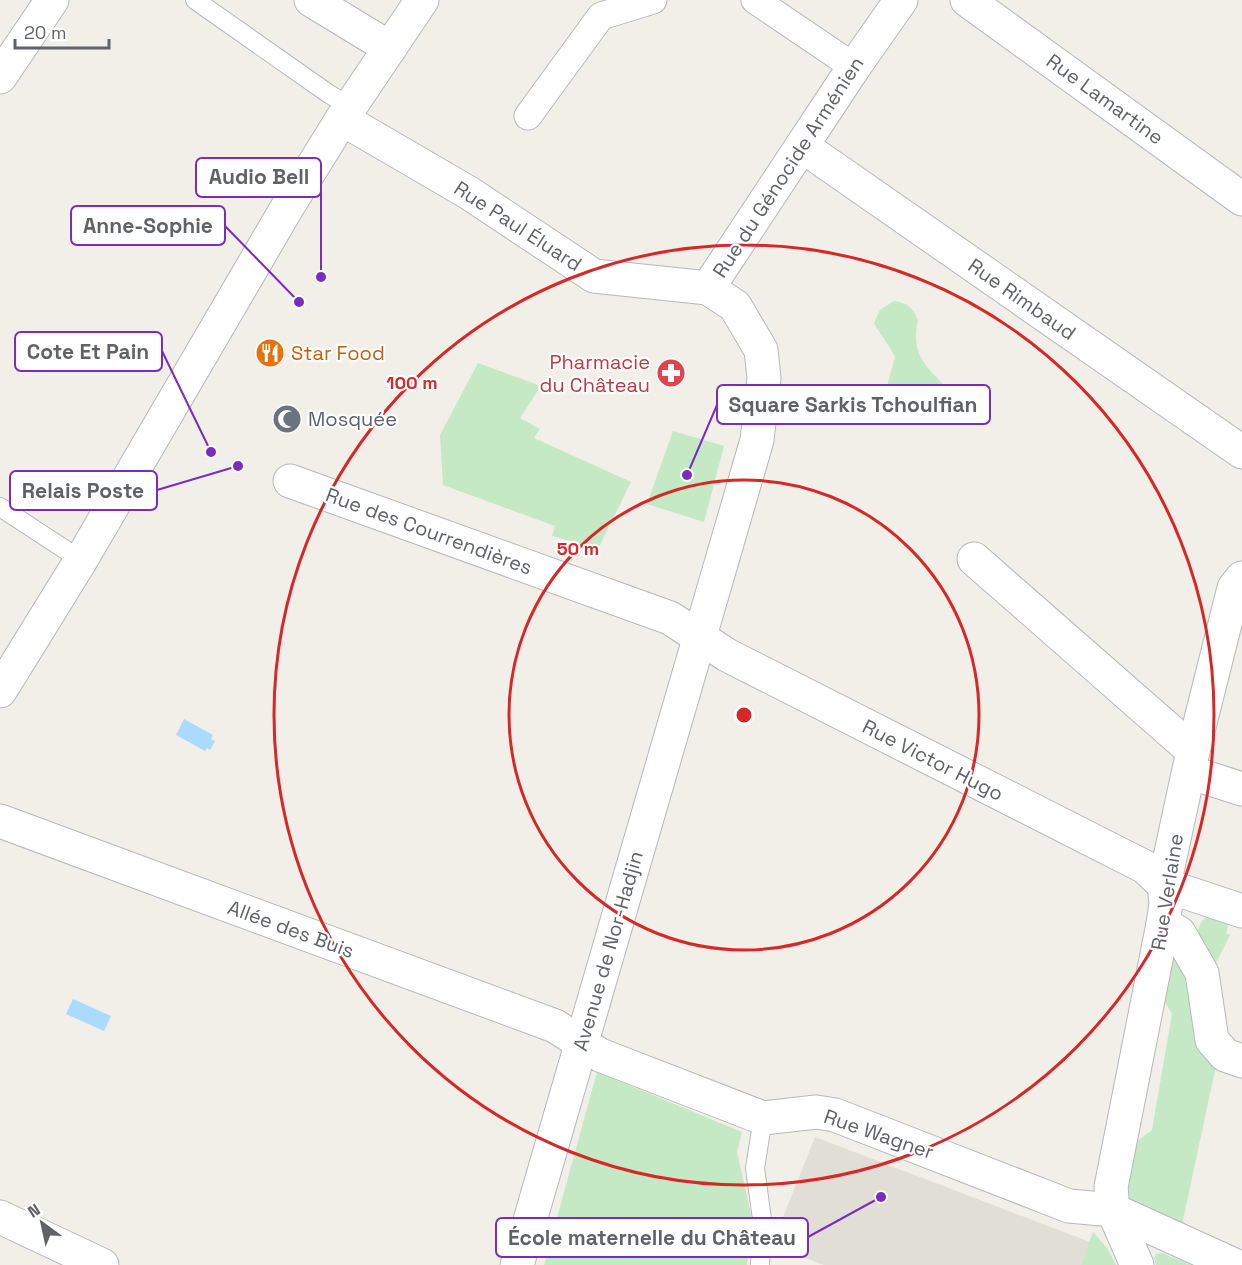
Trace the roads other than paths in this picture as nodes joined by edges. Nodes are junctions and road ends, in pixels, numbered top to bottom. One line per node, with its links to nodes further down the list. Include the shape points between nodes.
1 (52, 0): 11 (street)
2 (195, 0): 12 (lane, via 329,94)
3 (311, 0): 9 (street)
4 (422, 0): 9 (street)
5 (755, 0): 10 (street)
6 (901, 0): 10 (street, Rue du Génocide Arménien)
7 (968, 0): 15 (street, Rue Lamartine)
8 (643, 2): 13 (street, via 601,16)
9 (390, 48): 12 (street)
10 (854, 67): 14 (street, Rue du Génocide Arménien)
11 (0, 76)
12 (346, 113): 16 (street, Rue Paul Éluard, via 594,276); 21 (street)
13 (528, 116)
14 (802, 146): 16 (street, Rue du Génocide Arménien); 17 (street, Rue Rimbaud)
15 (1242, 199)
16 (708, 288): 23 (street, Rue du Génocide Arménien, via 735,306 750,330 761,350 764,378 757,440)
17 (1242, 452)
18 (290, 481): 23 (street, Rue des Courrendières, via 670,618)
19 (0, 507): 21 (lane)
20 (974, 559): 25 (street)
21 (81, 560): 24 (street)
22 (1239, 586): 25 (street, Rue Verlaine)
23 (701, 638): 28 (street, Rue Victor Hugo, via 727,655 1145,867); 31 (street, Avenue de Nor-Hadjin)
24 (0, 691)
25 (1191, 762): 26 (street); 28 (street, Rue Verlaine)
26 (1242, 789)
27 (0, 821): 31 (street, Allée des Buis, via 555,1026)
28 (1164, 885): 29 (street); 30 (street, Rue Verlaine)
29 (1242, 911)
30 (1163, 924): 32 (street, via 1179,933 1202,973 1212,1040 1226,1055); 34 (street, Rue Verlaine, via 1111,1187)
31 (580, 1042): 33 (street, Rue Wagner, via 600,1055); 37 (street, Avenue de Nor-Hadjin)
32 (1242, 1061)
33 (763, 1118): 34 (street, Rue Wagner, via 816,1112 835,1115 1069,1206); 38 (lane, via 755,1168 762,1219)
34 (1113, 1210): 39 (street); 40 (street, Rue Wagner)
35 (0, 1217): 36 (street)
36 (102, 1265)
37 (517, 1265)
38 (759, 1265)
39 (1137, 1265)
40 (1234, 1265)

